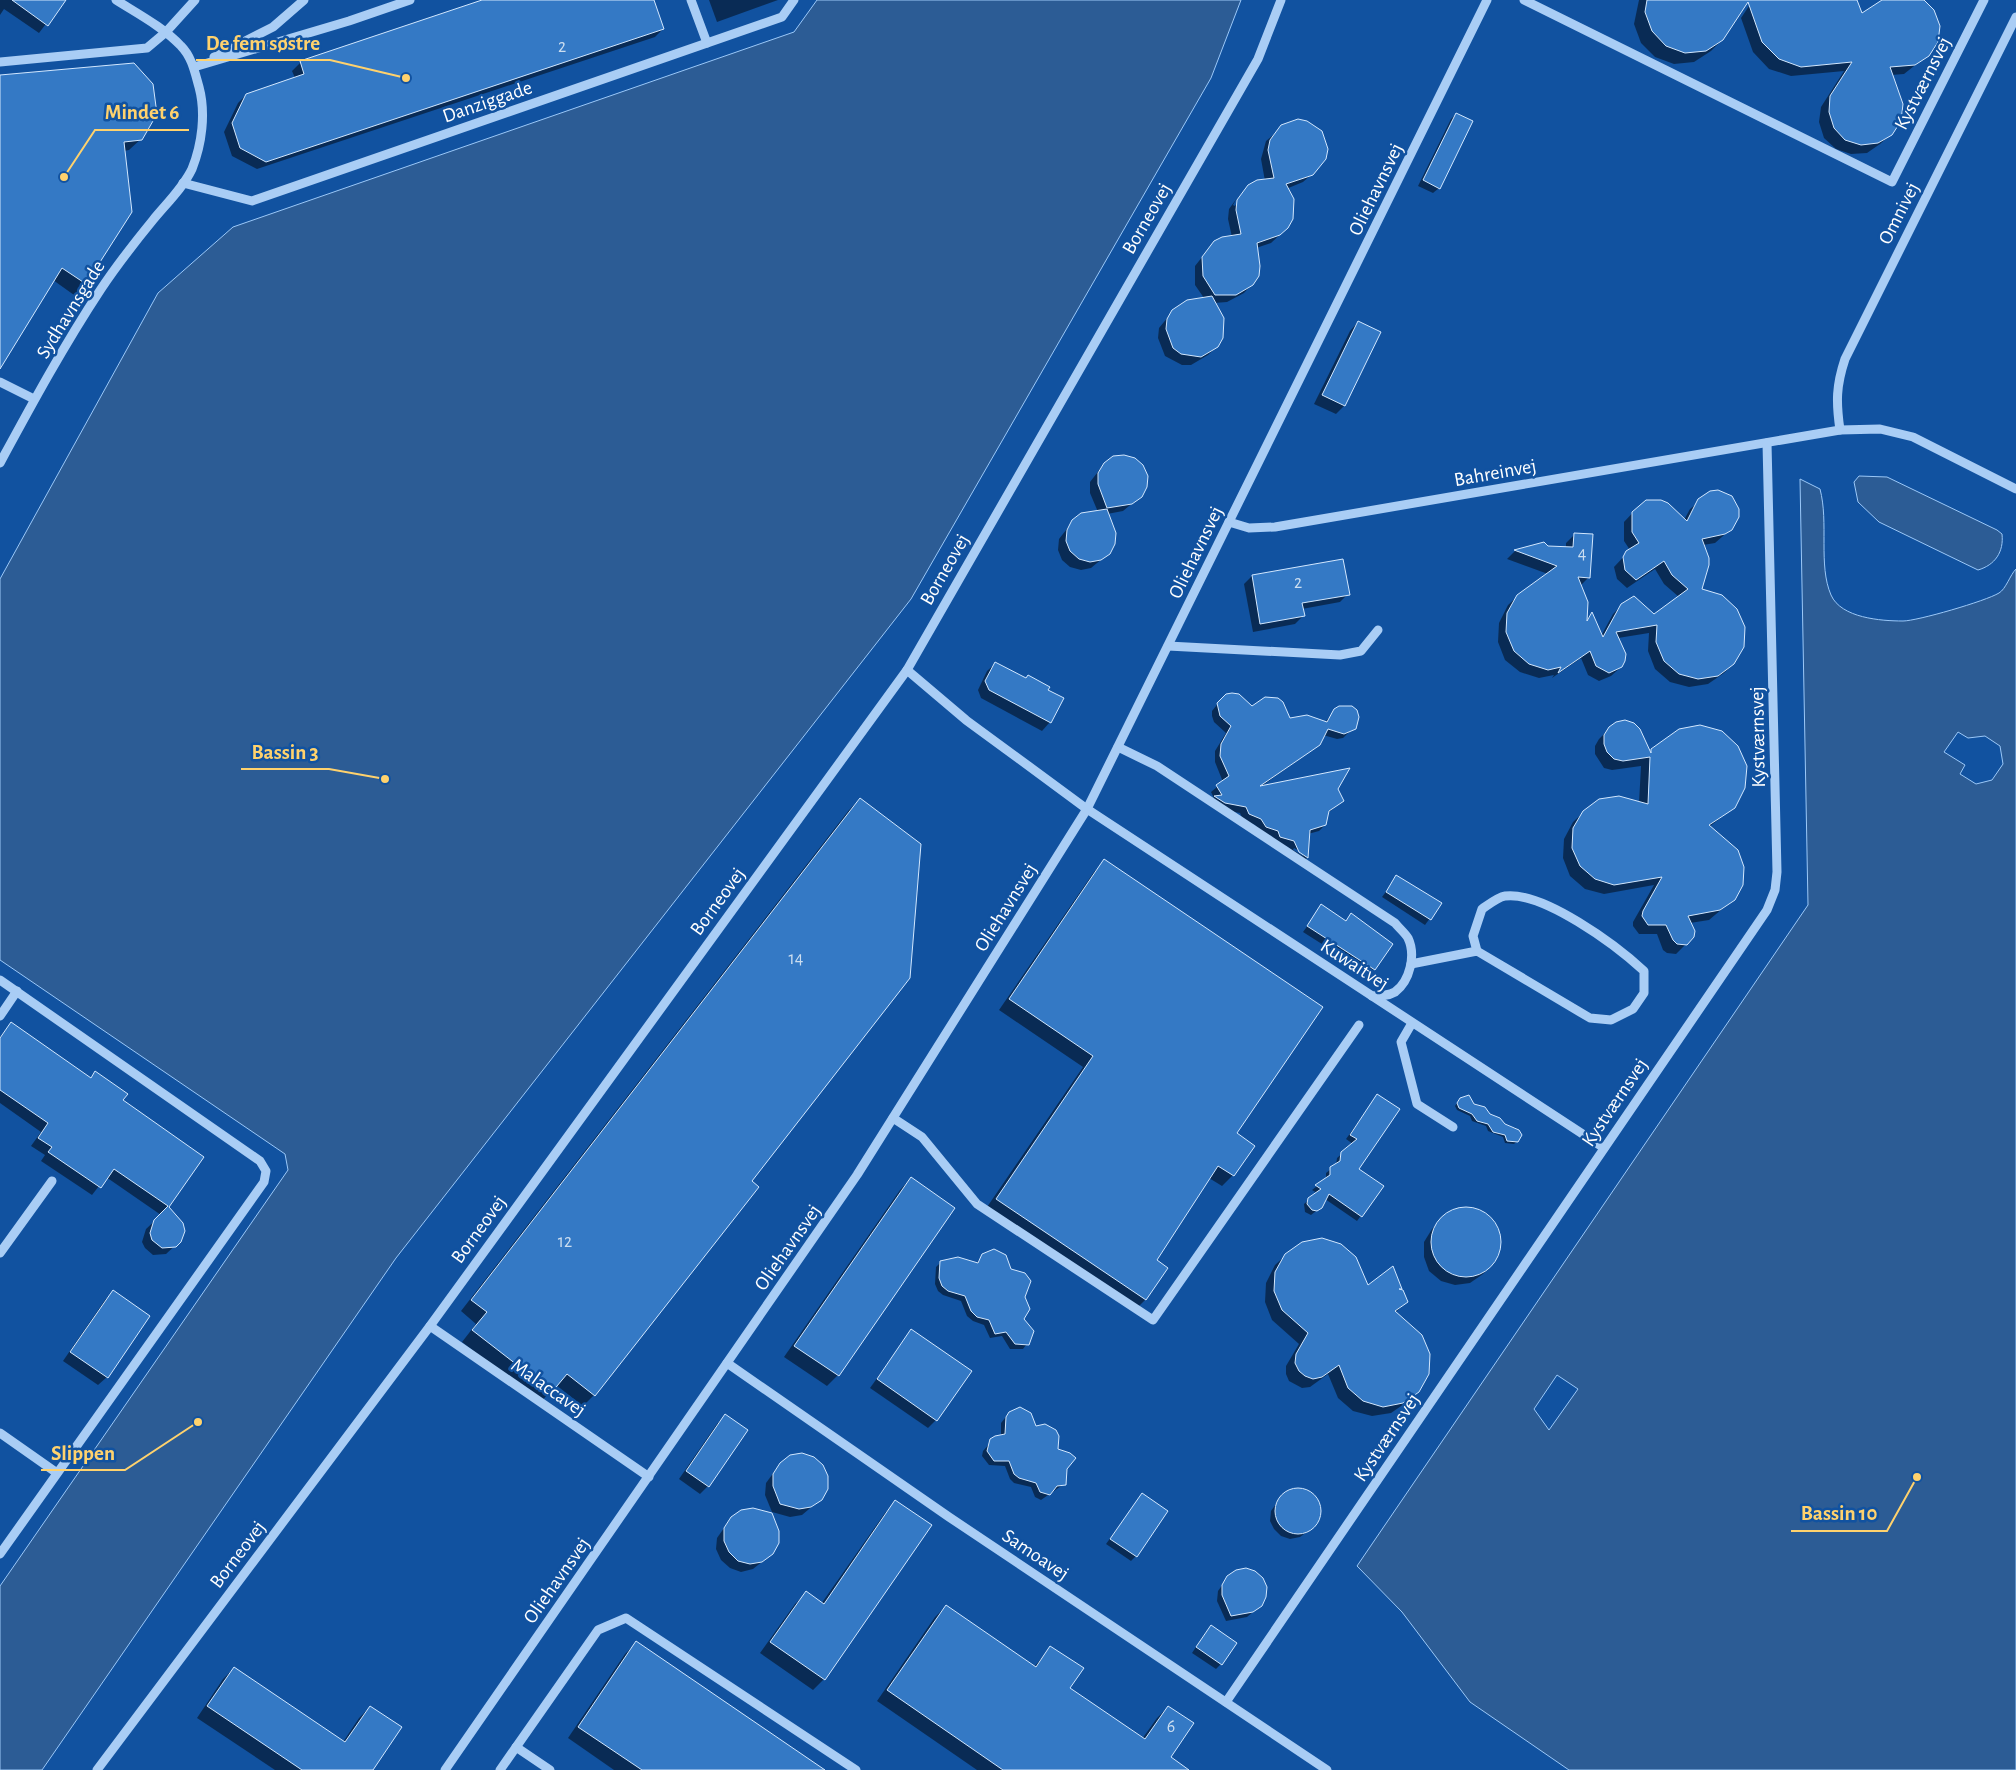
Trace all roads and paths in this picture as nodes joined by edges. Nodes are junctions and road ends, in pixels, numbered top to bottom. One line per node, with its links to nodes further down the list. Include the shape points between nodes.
1 (116, 0): 12 (street, Sydhavnsgade)
2 (195, 0): 12 (street)
3 (304, 0): 15 (street, via 273,27)
4 (410, 0): 15 (street, via 349,22)
5 (691, 0): 13 (street)
6 (794, 0): 13 (street, Danziggade, via 782,17)
7 (1280, 0): 26 (street, Borneovej, via 1258,59)
8 (1488, 0): 23 (street, Oliehavnsvej)
9 (1524, 0): 10 (street, Kystværnsvej, via 1892,182)
10 (1984, 0)
11 (2016, 17): 19 (street, Omnivej, via 1844,359 1837,382)
12 (166, 32): 14 (street, via 146,48); 15 (street, Sydhavnsgade, via 182,47)
13 (707, 43): 16 (street, Danziggade, via 252,202)
14 (0, 62)
15 (194, 67): 16 (street, Sydhavnsgade, via 201,93 203,121 192,168)
16 (183, 183): 18 (street, Sydhavnsgade, via 100,290)
17 (0, 382): 18 (street)
18 (34, 399): 21 (street, Sydhavnsgade)
19 (1840, 430): 20 (street); 22 (street, via 1880,429 1912,436)
20 (1767, 443): 23 (street, Bahreinvej, via 1275,527 1249,528); 39 (street, Kystværnsvej, via 1778,872 1775,890 1767,910)
21 (0, 463)
22 (2016, 489)
23 (1229, 522): 25 (street, Oliehavnsvej)
24 (1378, 630): 25 (street, via 1361,651 1340,655)
25 (1168, 646): 27 (street, Oliehavnsvej)
26 (907, 670): 28 (street, Kuwaitvej, via 966,720); 42 (street, Borneovej)
27 (1118, 747): 28 (street, Oliehavnsvej); 30 (street, via 1157,766 1395,923 1408,938)
28 (1087, 809): 33 (street, Kuwaitvej); 37 (street, Oliehavnsvej)
29 (1477, 951): 29 (street, via 1473,936 1482,909 1504,896 1526,897 1547,903 1626,954 1644,971 1644,993 1633,1009 1611,1020 1590,1018); 30 (street)
30 (1411, 964): 33 (street, via 1402,984 1394,992)
31 (0, 980): 32 (street)
32 (17, 991): 34 (street); 45 (street, via 260,1161 266,1171 264,1182)
33 (1372, 996): 35 (street, Kuwaitvej)
34 (0, 1016)
35 (1412, 1023): 38 (street, via 1400,1042 1417,1104); 39 (street, Kuwaitvej)
36 (1359, 1025): 37 (street, via 1153,1320 977,1204 922,1137)
37 (893, 1118): 43 (street, Oliehavnsvej, via 857,1176)
38 (1453, 1127)
39 (1604, 1148): 48 (street, Kystværnsvej)
40 (52, 1181): 41 (street)
41 (0, 1253)
42 (430, 1326): 46 (street, Malaccavej); 50 (street, Borneovej)
43 (727, 1363): 46 (street, Oliehavnsvej); 48 (street, Samoavej, via 949,1517)
44 (0, 1433): 45 (street)
45 (57, 1473): 47 (street)
46 (649, 1477): 51 (street, Oliehavnsvej)
47 (0, 1554)
48 (1226, 1702): 55 (street, Samoavej)
49 (516, 1747): 52 (street); 53 (street); 54 (street, via 598,1630 626,1618)
50 (98, 1770)
51 (445, 1770)
52 (500, 1770)
53 (550, 1770)
54 (856, 1770)
55 (1326, 1770)

